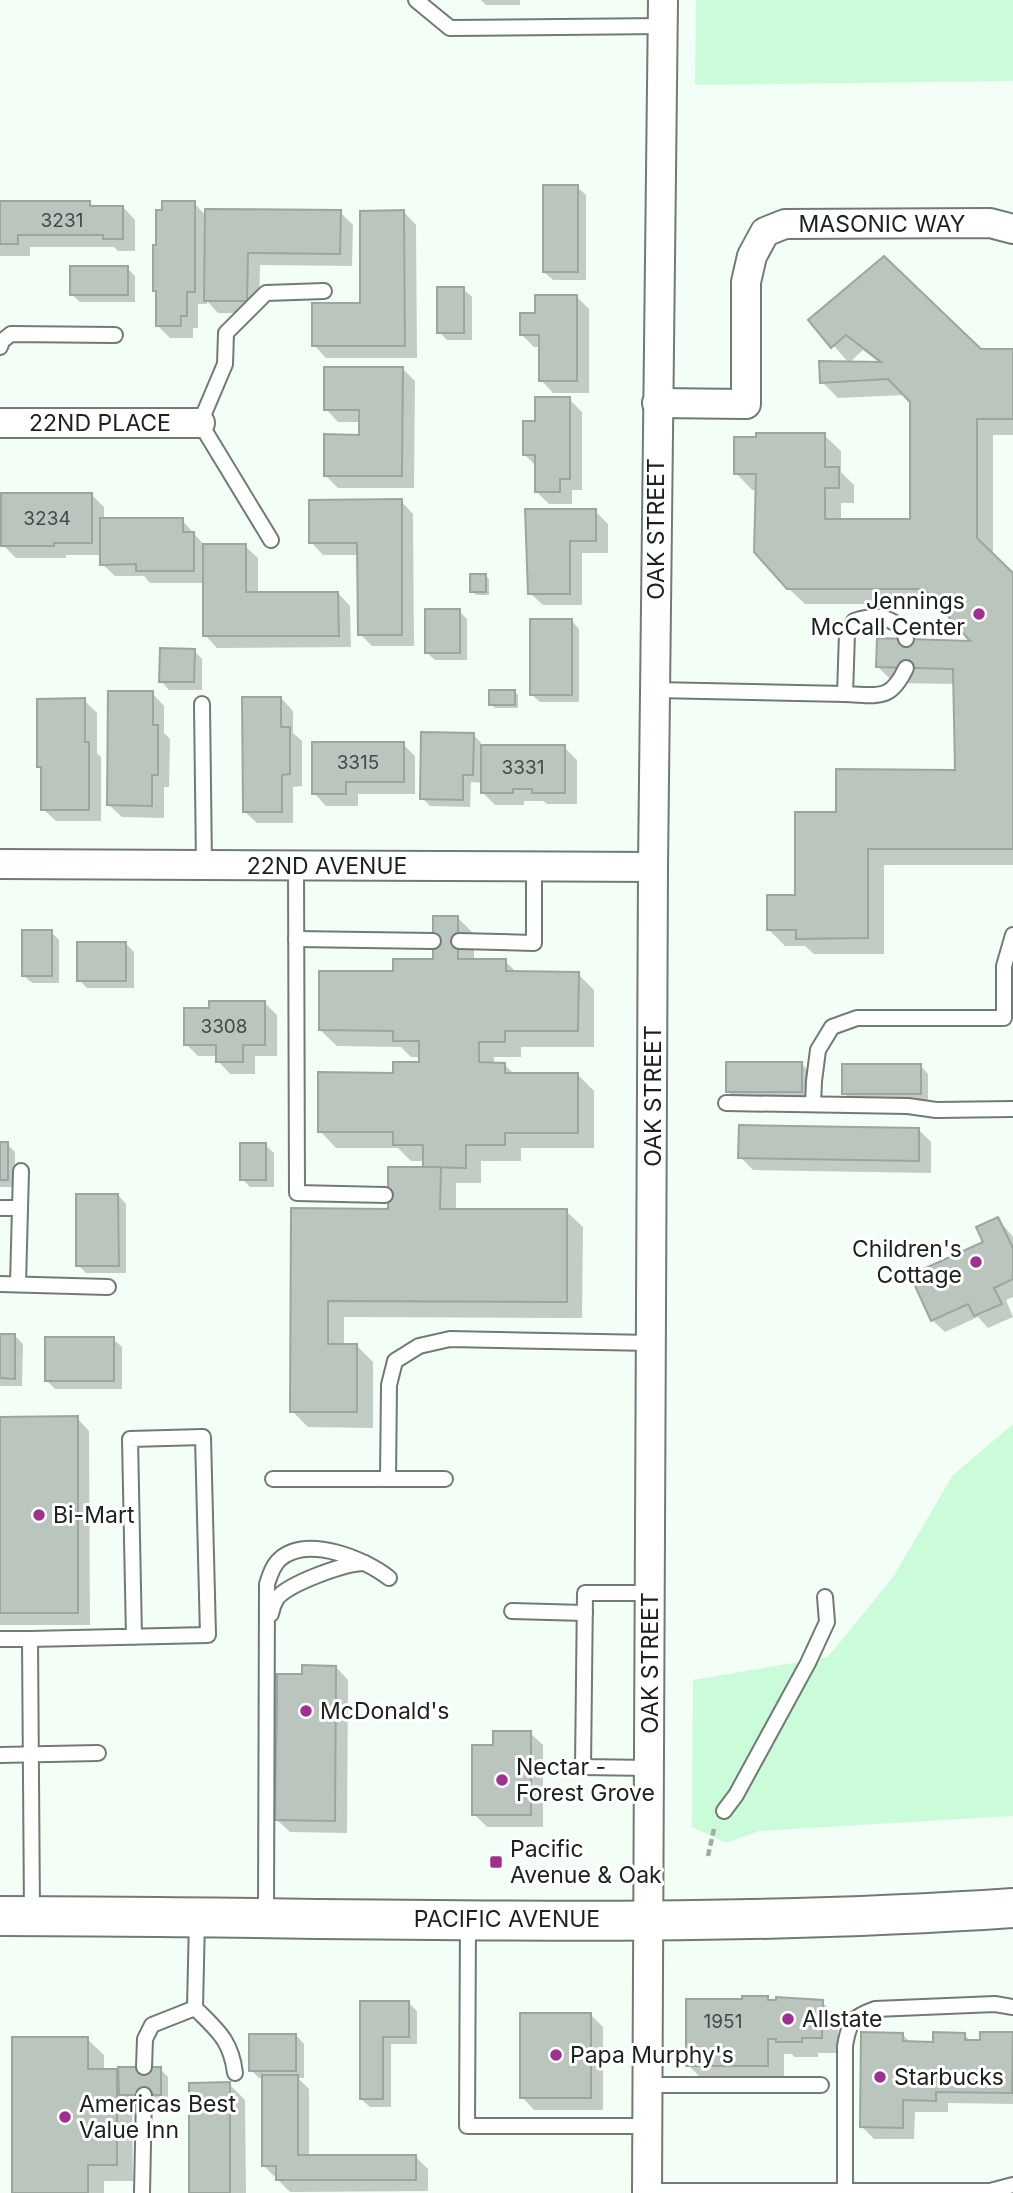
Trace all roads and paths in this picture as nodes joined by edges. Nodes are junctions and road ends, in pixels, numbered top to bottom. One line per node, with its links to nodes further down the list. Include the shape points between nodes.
1 (416, 1): 2 (lane, via 450,28)
2 (663, 13): 7 (street, OAK STREET)
3 (1013, 229): 7 (street, MASONIC WAY, via 990,223 785,224 765,232 752,256 746,282 746,404)
4 (324, 291): 9 (lane, via 266,293 226,333 225,364)
5 (115, 335): 6 (lane, via 11,334)
6 (0, 347)
7 (657, 403): 13 (street, OAK STREET)
8 (0, 423): 9 (street, 22ND PLACE)
9 (200, 423): 10 (lane)
10 (271, 540)
11 (906, 639): 14 (lane, via 903,628 886,617 854,621 847,634)
12 (906, 668): 14 (lane, via 898,686 883,695)
13 (655, 690): 14 (lane); 20 (street, OAK STREET)
14 (845, 694)
15 (202, 704): 17 (lane)
16 (0, 864): 17 (street, 22ND AVENUE)
17 (204, 865): 18 (street, 22ND AVENUE)
18 (296, 865): 19 (street, 22ND AVENUE); 22 (lane)
19 (534, 866): 20 (street, 22ND AVENUE); 24 (lane, via 534,943)
20 (653, 867): 35 (street, OAK STREET)
21 (1013, 935): 26 (lane, via 1004,966 1004,1018 857,1018 832,1027 818,1050)
22 (296, 939): 23 (lane); 29 (lane, via 297,1193)
23 (433, 941)
24 (459, 941)
25 (726, 1103): 26 (lane)
26 (813, 1104): 27 (lane)
27 (1013, 1110)
28 (21, 1171): 31 (lane)
29 (385, 1195)
30 (0, 1208): 31 (lane)
31 (19, 1208): 33 (lane)
32 (0, 1283): 33 (lane)
33 (18, 1284): 34 (lane)
34 (108, 1287)
35 (652, 1343): 37 (lane, via 450,1339 419,1346 395,1361 389,1385); 41 (street, OAK STREET)
36 (273, 1479): 37 (lane)
37 (388, 1479): 38 (lane)
38 (445, 1479)
39 (366, 1563): 40 (lane); 45 (lane, via 347,1565 279,1596); 45 (lane, via 321,1550 297,1551 279,1560 267,1584)
40 (389, 1578)
41 (651, 1593): 44 (lane, via 585,1593); 52 (street, OAK STREET)
42 (825, 1597): 53 (lane, via 827,1622)
43 (512, 1611): 44 (lane)
44 (585, 1613): 52 (lane, via 583,1767)
45 (267, 1625): 57 (lane)
46 (134, 1637): 46 (lane, via 208,1635 204,1437 130,1439); 48 (lane)
47 (0, 1639): 48 (lane)
48 (30, 1639): 50 (lane)
49 (99, 1753): 50 (lane)
50 (31, 1754): 51 (lane); 55 (lane)
51 (0, 1755)
52 (650, 1768): 59 (street, OAK STREET)
53 (724, 1811)
54 (1013, 1908): 59 (main road, PACIFIC AVENUE)
55 (16, 1916): 56 (main road, PACIFIC AVENUE)
56 (197, 1917): 57 (main road, PACIFIC AVENUE); 61 (lane)
57 (266, 1918): 58 (main road, PACIFIC AVENUE)
58 (468, 1919): 59 (main road, PACIFIC AVENUE); 67 (lane, via 467,2126)
59 (650, 1920): 64 (street, OAK STREET)
60 (1013, 2007): 69 (lane, via 875,2009 857,2015 848,2028 845,2046)
61 (195, 2008): 62 (lane, via 152,2025 145,2039); 63 (lane, via 222,2034)
62 (144, 2067)
63 (235, 2073)
64 (648, 2085): 65 (lane); 67 (street, OAK STREET)
65 (821, 2085)
66 (144, 2095): 71 (lane)
67 (648, 2126): 70 (street, OAK STREET)
68 (1013, 2185): 69 (lane, via 990,2191)
69 (845, 2191): 70 (lane)
70 (647, 2192)
71 (142, 2193)

